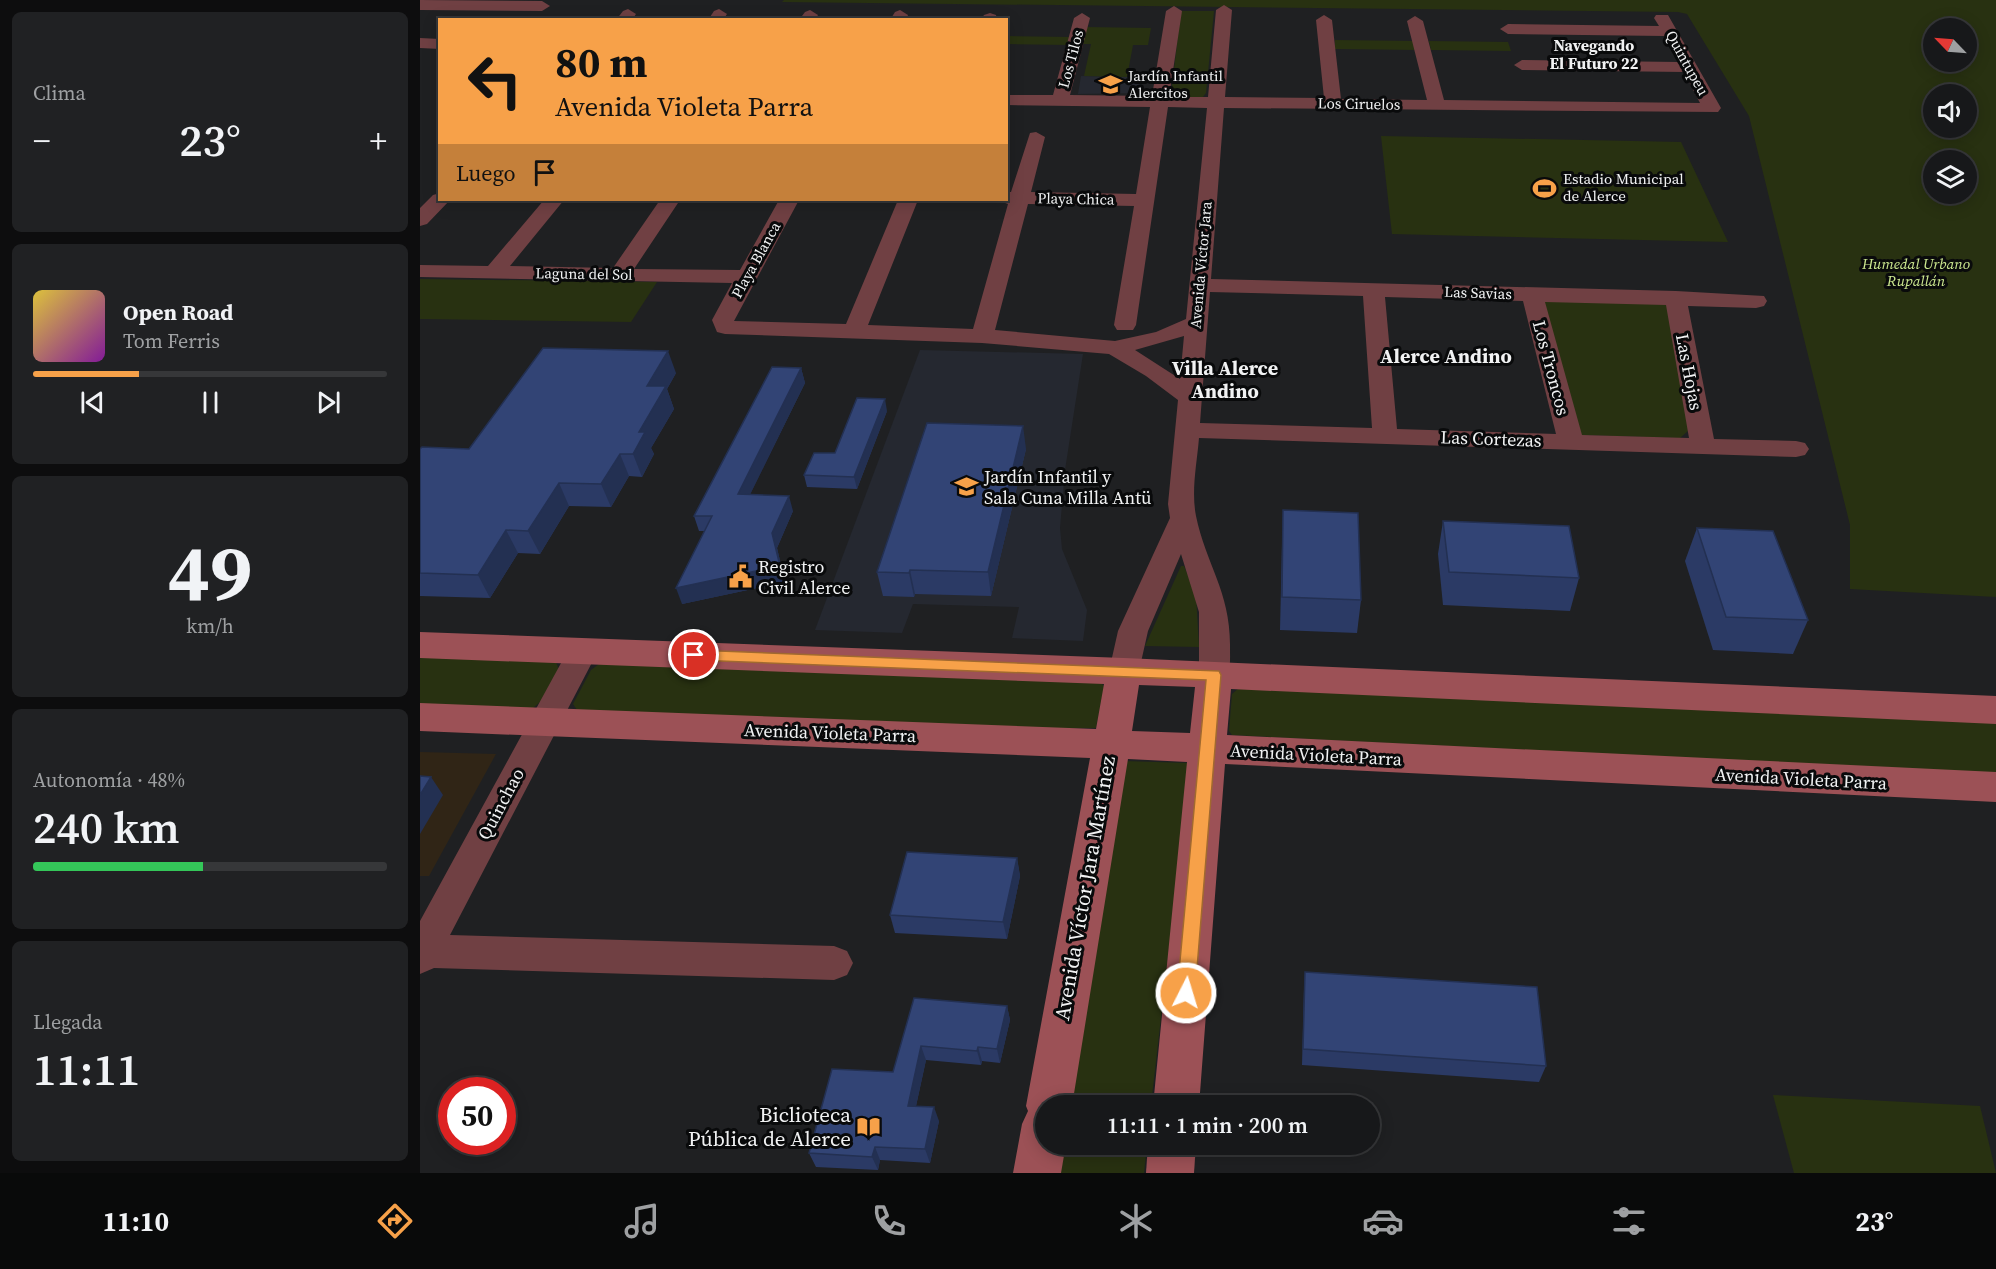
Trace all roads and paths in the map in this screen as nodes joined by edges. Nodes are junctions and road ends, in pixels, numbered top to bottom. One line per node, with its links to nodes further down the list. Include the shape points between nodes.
1 (456, 3): 2 (street); 3 (street)
2 (545, 3): 6 (street)
3 (420, 5)
4 (1224, 10): 17 (street, Avenida Víctor Jara)
5 (1174, 11): 16 (street)
6 (530, 18)
7 (1082, 18): 15 (street, Los Tilos)
8 (1324, 21): 18 (street)
9 (1415, 21): 19 (street)
10 (420, 43): 11 (street)
11 (438, 44)
12 (1522, 65): 13 (street); 13 (street, Quintupeu, via 1510,36 1666,24); 20 (street)
13 (1689, 67): 21 (street, Quintupeu)
14 (1008, 100): 15 (street, Los Ciruelos)
15 (1060, 101): 16 (street, Los Ciruelos)
16 (1162, 102): 17 (street, Los Ciruelos); 24 (street)
17 (1215, 102): 18 (street, Los Ciruelos); 35 (street, Avenida Víctor Jara)
18 (1333, 104): 19 (street, Los Ciruelos)
19 (1437, 105): 20 (street, Los Ciruelos)
20 (1539, 106): 21 (street, Los Ciruelos)
21 (1712, 108)
22 (1036, 138): 23 (street)
23 (1013, 198): 24 (street, Playa Chica); 43 (street)
24 (1146, 200): 41 (street)
25 (438, 201): 30 (street)
26 (553, 201): 32 (street)
27 (669, 201): 33 (street)
28 (788, 201): 34 (street, Playa Blanca)
29 (908, 201): 42 (street)
30 (420, 220)
31 (420, 271): 32 (street, Laguna del Sol)
32 (494, 272): 33 (street, Laguna del Sol)
33 (619, 274): 34 (street, Laguna del Sol)
34 (747, 277): 42 (street, Playa Blanca, via 723,320 725,327)
35 (1199, 285): 36 (street, Las Savias); 40 (street, Avenida Víctor Jara)
36 (1373, 290): 37 (street, Las Savias); 47 (street)
37 (1532, 294): 38 (street, Las Savias); 48 (street, Los Troncos)
38 (1676, 298): 39 (street, Las Savias); 49 (street, Las Hojas)
39 (1756, 301)
40 (1196, 323): 44 (street, via 1163,337); 45 (street, Avenida Víctor Jara)
41 (1125, 324)
42 (855, 333): 43 (street)
43 (982, 336): 44 (street)
44 (1115, 348): 45 (street)
45 (1189, 397): 46 (street, Avenida Víctor Jara)
46 (1187, 430): 47 (street, Las Cortezas); 51 (street, Avenida Víctor Jara, via 1181,492)
47 (1385, 436): 48 (street, Las Cortezas)
48 (1571, 442): 49 (street, Las Cortezas)
49 (1703, 446): 50 (street, Las Cortezas)
50 (1796, 449)
51 (1184, 526): 54 (street, Avenida Víctor Jara, via 1133,631); 55 (street, Avenida Víctor Jara, via 1212,607)
52 (420, 645): 53 (main road)
53 (583, 651): 54 (main road); 58 (street, Quinchao)
54 (1124, 671): 55 (main road); 59 (main road, Avenida Víctor Jara Martínez)
55 (1214, 675): 56 (main road); 60 (main road)
56 (1996, 710)
57 (420, 717): 58 (main road, Avenida Violeta Parra)
58 (545, 723): 59 (main road, Avenida Violeta Parra); 62 (street, Quinchao)
59 (1110, 744): 60 (main road, Avenida Violeta Parra); 64 (main road, Avenida Víctor Jara Martínez)
60 (1209, 750): 61 (main road, Avenida Violeta Parra); 65 (main road)
61 (1996, 788)
62 (422, 954): 63 (street)
63 (834, 963)
64 (1051, 1095)
65 (1177, 1095)
66 (1040, 1155): 68 (main road)
67 (1171, 1155): 69 (main road)
68 (1037, 1173)
69 (1170, 1173)

